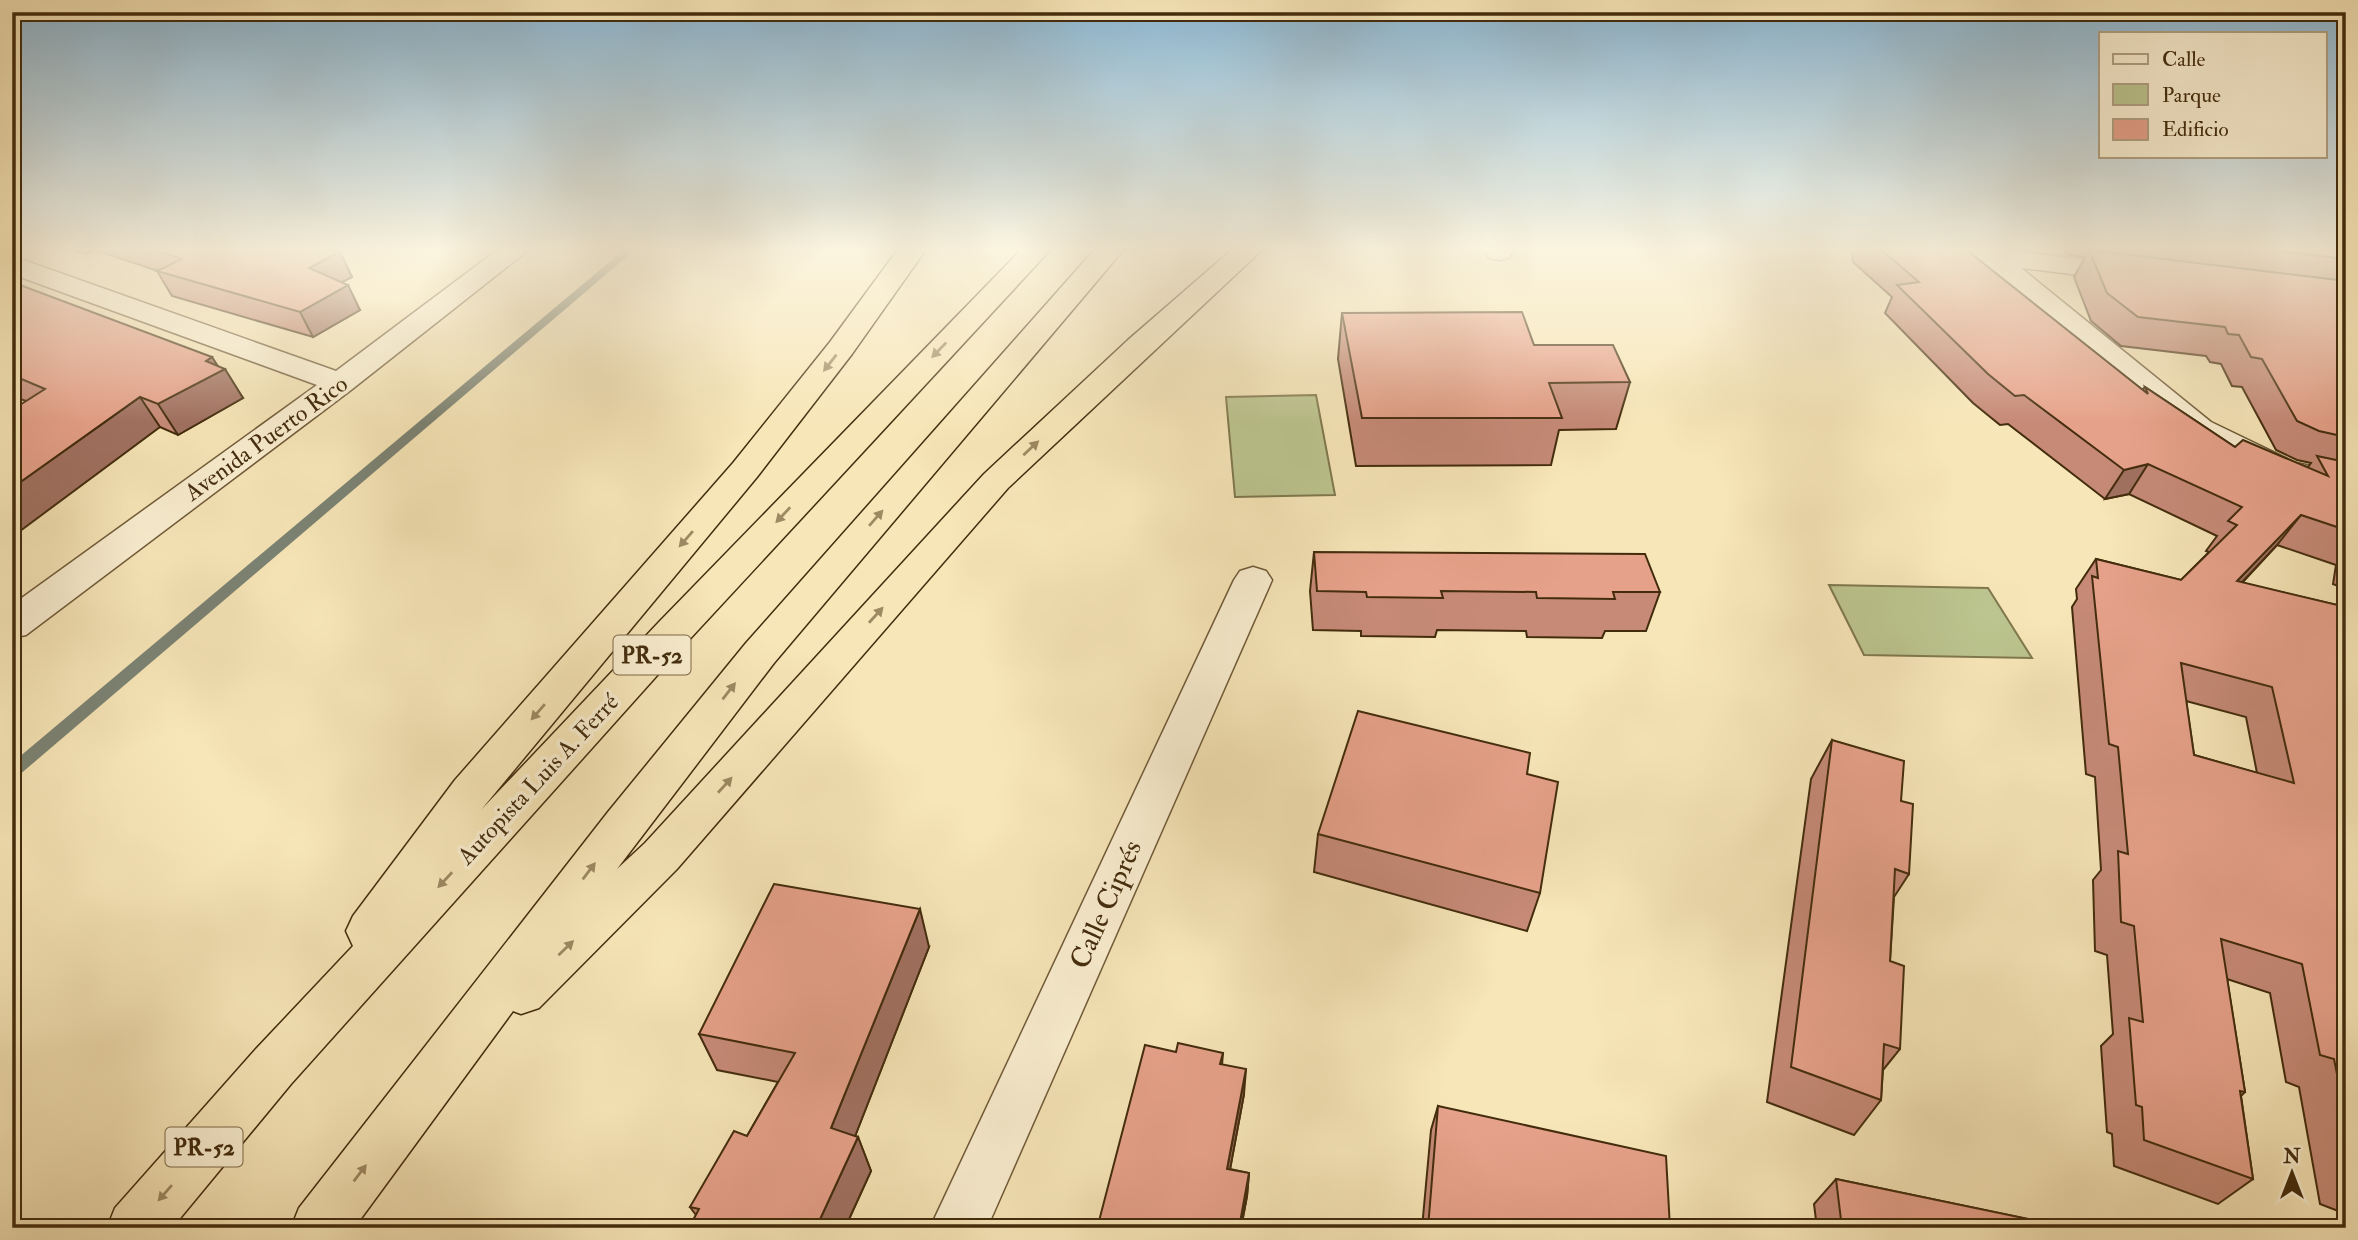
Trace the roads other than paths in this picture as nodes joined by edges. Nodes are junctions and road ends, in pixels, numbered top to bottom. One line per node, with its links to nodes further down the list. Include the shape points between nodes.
1 (127, 306): 8 (street)
2 (441, 306): 8 (street, Avenida Puerto Rico)
3 (871, 306): 12 (highway, one-way to 12, via 745,470 470,792)
4 (983, 306): 12 (highway, Autopista Luis A. Ferré / PR-52, one-way to 12, via 682,622)
5 (1061, 306): 13 (highway, one-way to 5, via 760,653)
6 (1185, 306): 13 (highway, one-way to 6, via 661,856 996,481)
7 (2050, 306): 9 (street, via 2199,429 2286,471)
8 (340, 383): 11 (street, Avenida Puerto Rico)
9 (2346, 484)
10 (1253, 580): 16 (street, Calle Ciprés)
11 (12, 625)
12 (273, 1067): 14 (highway, Autopista Luis A. Ferré / PR-52, one-way to 14)
13 (430, 1081): 15 (highway, one-way to 13)
14 (135, 1228)
15 (319, 1228)
16 (958, 1228)

